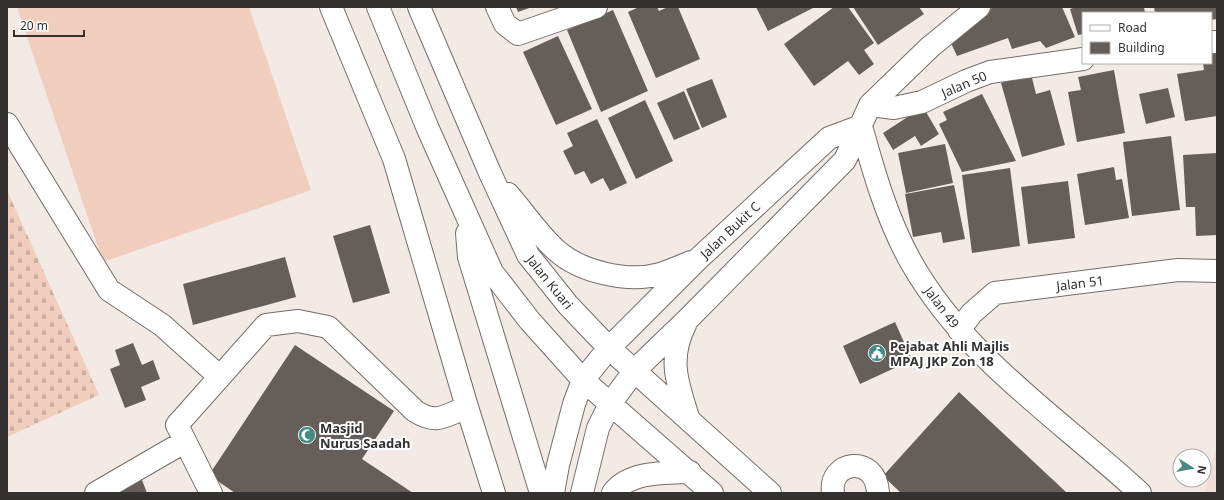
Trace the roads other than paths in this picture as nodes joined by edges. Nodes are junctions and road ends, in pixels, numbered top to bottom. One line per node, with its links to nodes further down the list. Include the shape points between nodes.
1 (332, 7): 22 (street, via 394,159)
2 (378, 7): 12 (street)
3 (419, 7): 11 (street, Jalan Kuari)
4 (497, 7): 5 (street, via 506,24 518,34)
5 (596, 7)
6 (979, 7): 8 (street, via 930,47)
7 (1082, 60): 8 (street, Jalan 50, via 990,72 922,102 894,108)
8 (870, 106): 10 (street)
9 (7, 124): 19 (street, via 109,290 162,325)
10 (861, 126): 13 (street, Jalan Bukit C, via 829,138); 15 (street, via 845,160); 16 (street, Jalan 49, via 885,209 910,261 936,302)
11 (490, 173): 13 (street, via 556,250 578,266 606,274 635,277 658,274); 17 (street, Jalan Kuari, via 528,255 568,305)
12 (467, 216): 20 (street, via 492,272); 29 (street, via 469,257)
13 (697, 260): 17 (street, Jalan Bukit C)
14 (1217, 271): 16 (street, Jalan 51, via 1178,270 995,293 972,313)
15 (687, 320): 18 (street); 23 (street, via 677,340 675,362 676,382)
16 (959, 330): 37 (street, Jalan 49, via 1022,394)
17 (609, 348): 18 (street, Jalan Kuari); 20 (street, Jalan Bukit C)
18 (635, 370): 21 (street); 23 (street, Jalan Kuari)
19 (220, 377): 22 (street, via 266,325 298,322 328,327 415,411 426,418 438,419); 24 (street, via 177,425)
20 (583, 380): 21 (street); 30 (street, Jalan Bukit C, via 574,404)
21 (610, 404): 25 (street); 31 (street, via 598,428)
22 (466, 407): 28 (street)
23 (688, 418): 34 (street, Jalan Kuari)
24 (184, 442): 26 (street); 27 (street)
25 (690, 472): 32 (street, via 650,474 634,478); 33 (street)
26 (96, 493)
27 (211, 493)
28 (493, 493)
29 (541, 493)
30 (553, 493)
31 (582, 493)
32 (613, 493)
33 (712, 493)
34 (770, 493)
35 (832, 493): 36 (street, via 836,475 846,467 858,466 869,471 876,480)
36 (878, 493)
37 (1140, 493)

